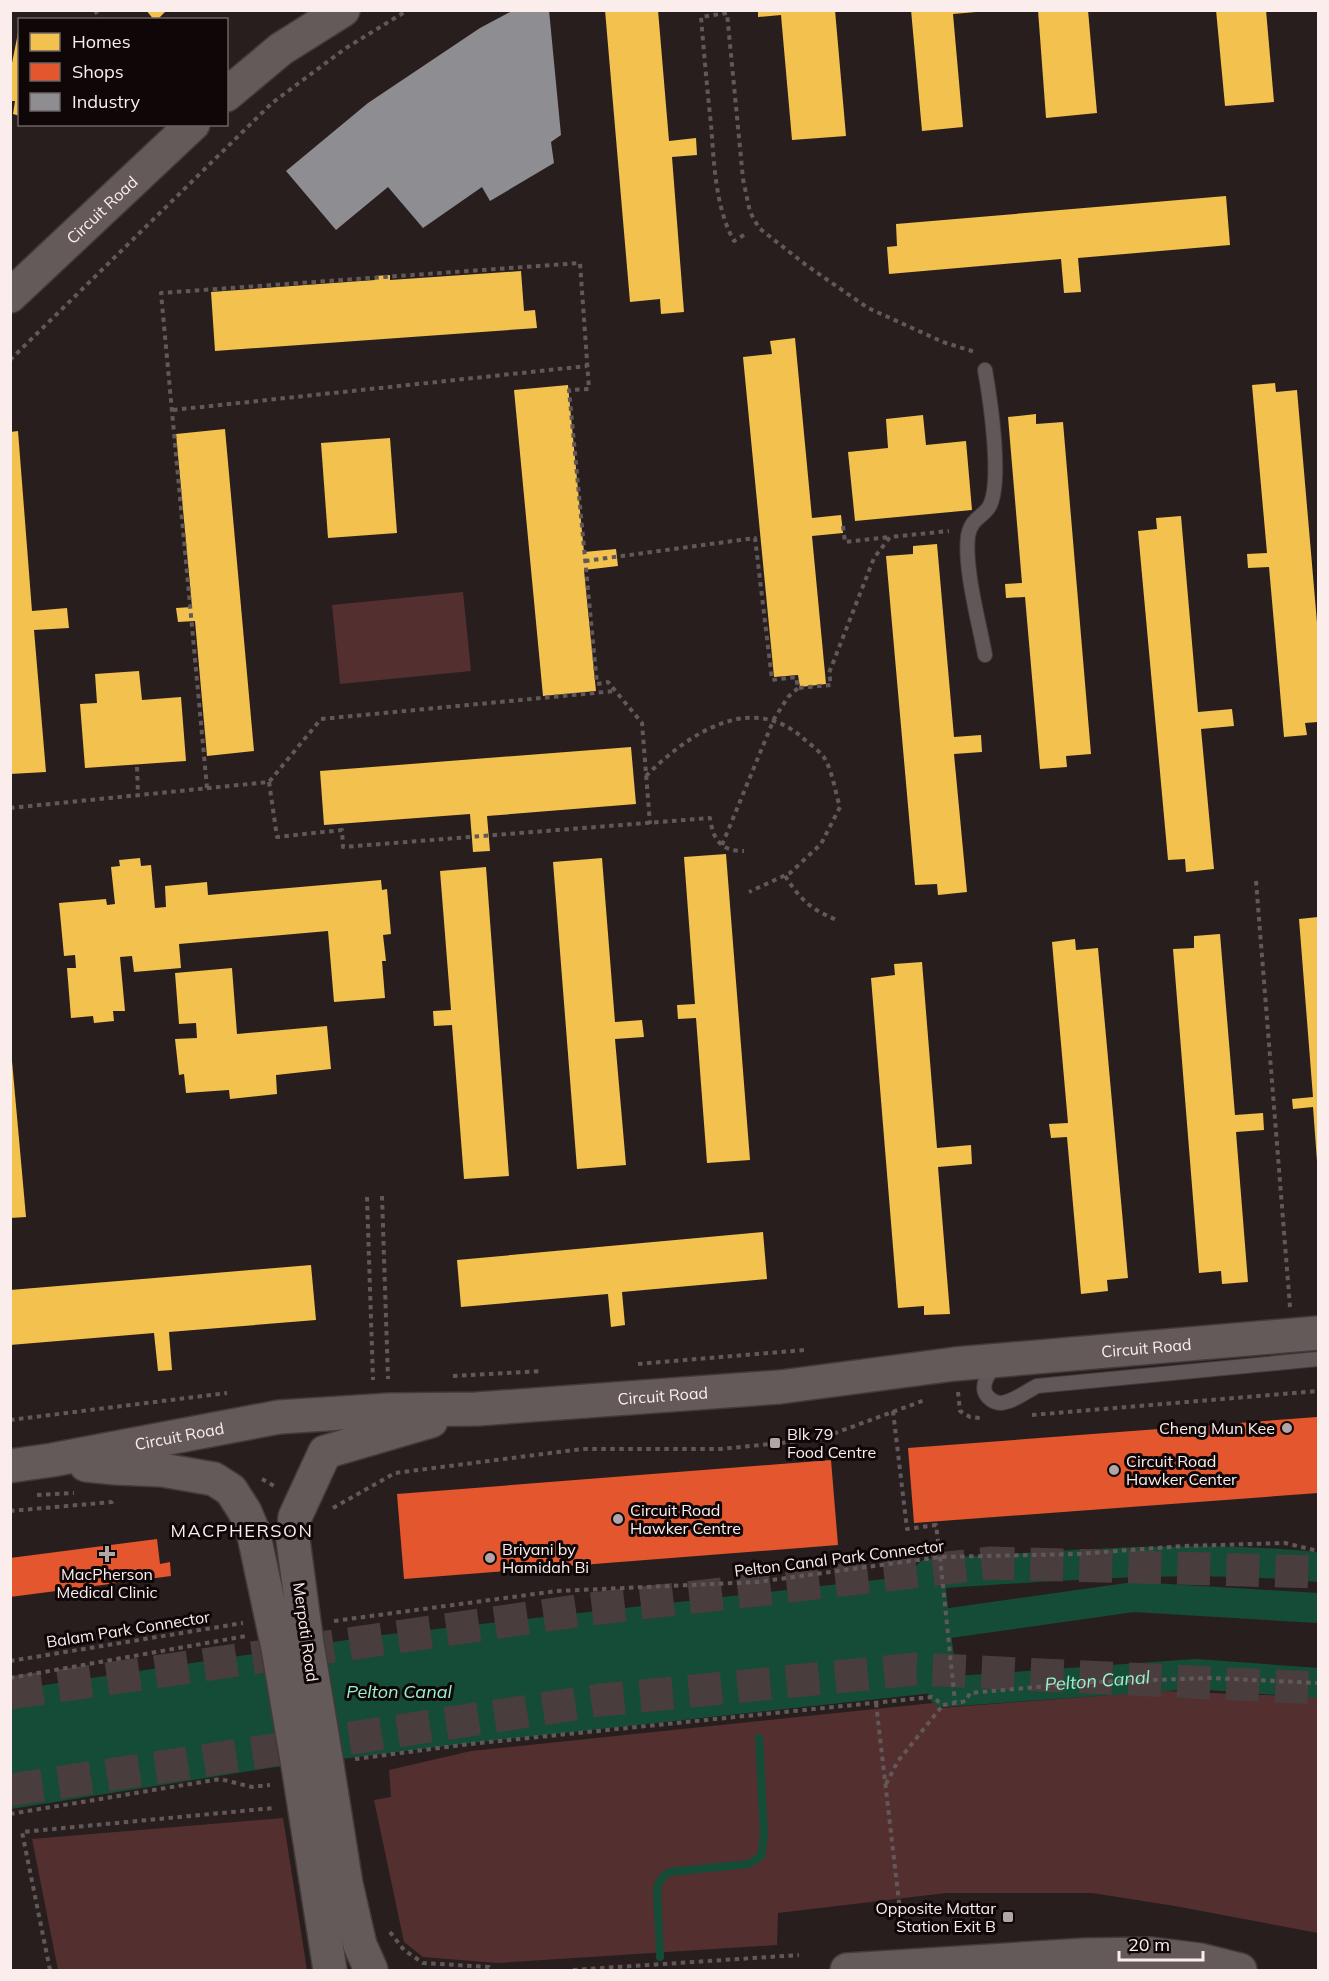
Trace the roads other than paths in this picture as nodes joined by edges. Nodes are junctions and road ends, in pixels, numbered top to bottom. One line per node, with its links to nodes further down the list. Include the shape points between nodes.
1 (343, 10): 2 (street, via 281,49)
2 (228, 92)
3 (191, 126): 4 (street, Circuit Road)
4 (10, 296)
5 (985, 370): 6 (lane, via 992,408 993,488 989,508 976,518 968,535 970,571)
6 (985, 655)
7 (1318, 1333): 9 (street, Circuit Road)
8 (1318, 1359): 9 (lane, via 1037,1386 998,1403 984,1391)
9 (998, 1361): 10 (street, Circuit Road, via 780,1387)
10 (477, 1409): 11 (street, Circuit Road, via 279,1417); 13 (street, Merpati Road, via 326,1452 295,1517)
11 (52, 1460): 12 (street, Circuit Road); 13 (street, Merpati Road, via 162,1470 214,1479 231,1490 245,1512)
12 (10, 1466)
13 (291, 1637): 14 (street, Merpati Road, bridge)
14 (315, 1773): 15 (street, Merpati Road); 16 (street, Merpati Road, via 360,1945)
15 (330, 1971)
16 (371, 1971)
17 (847, 1971): 18 (street, via 1151,1954 1200,1960)
18 (1240, 1971)

